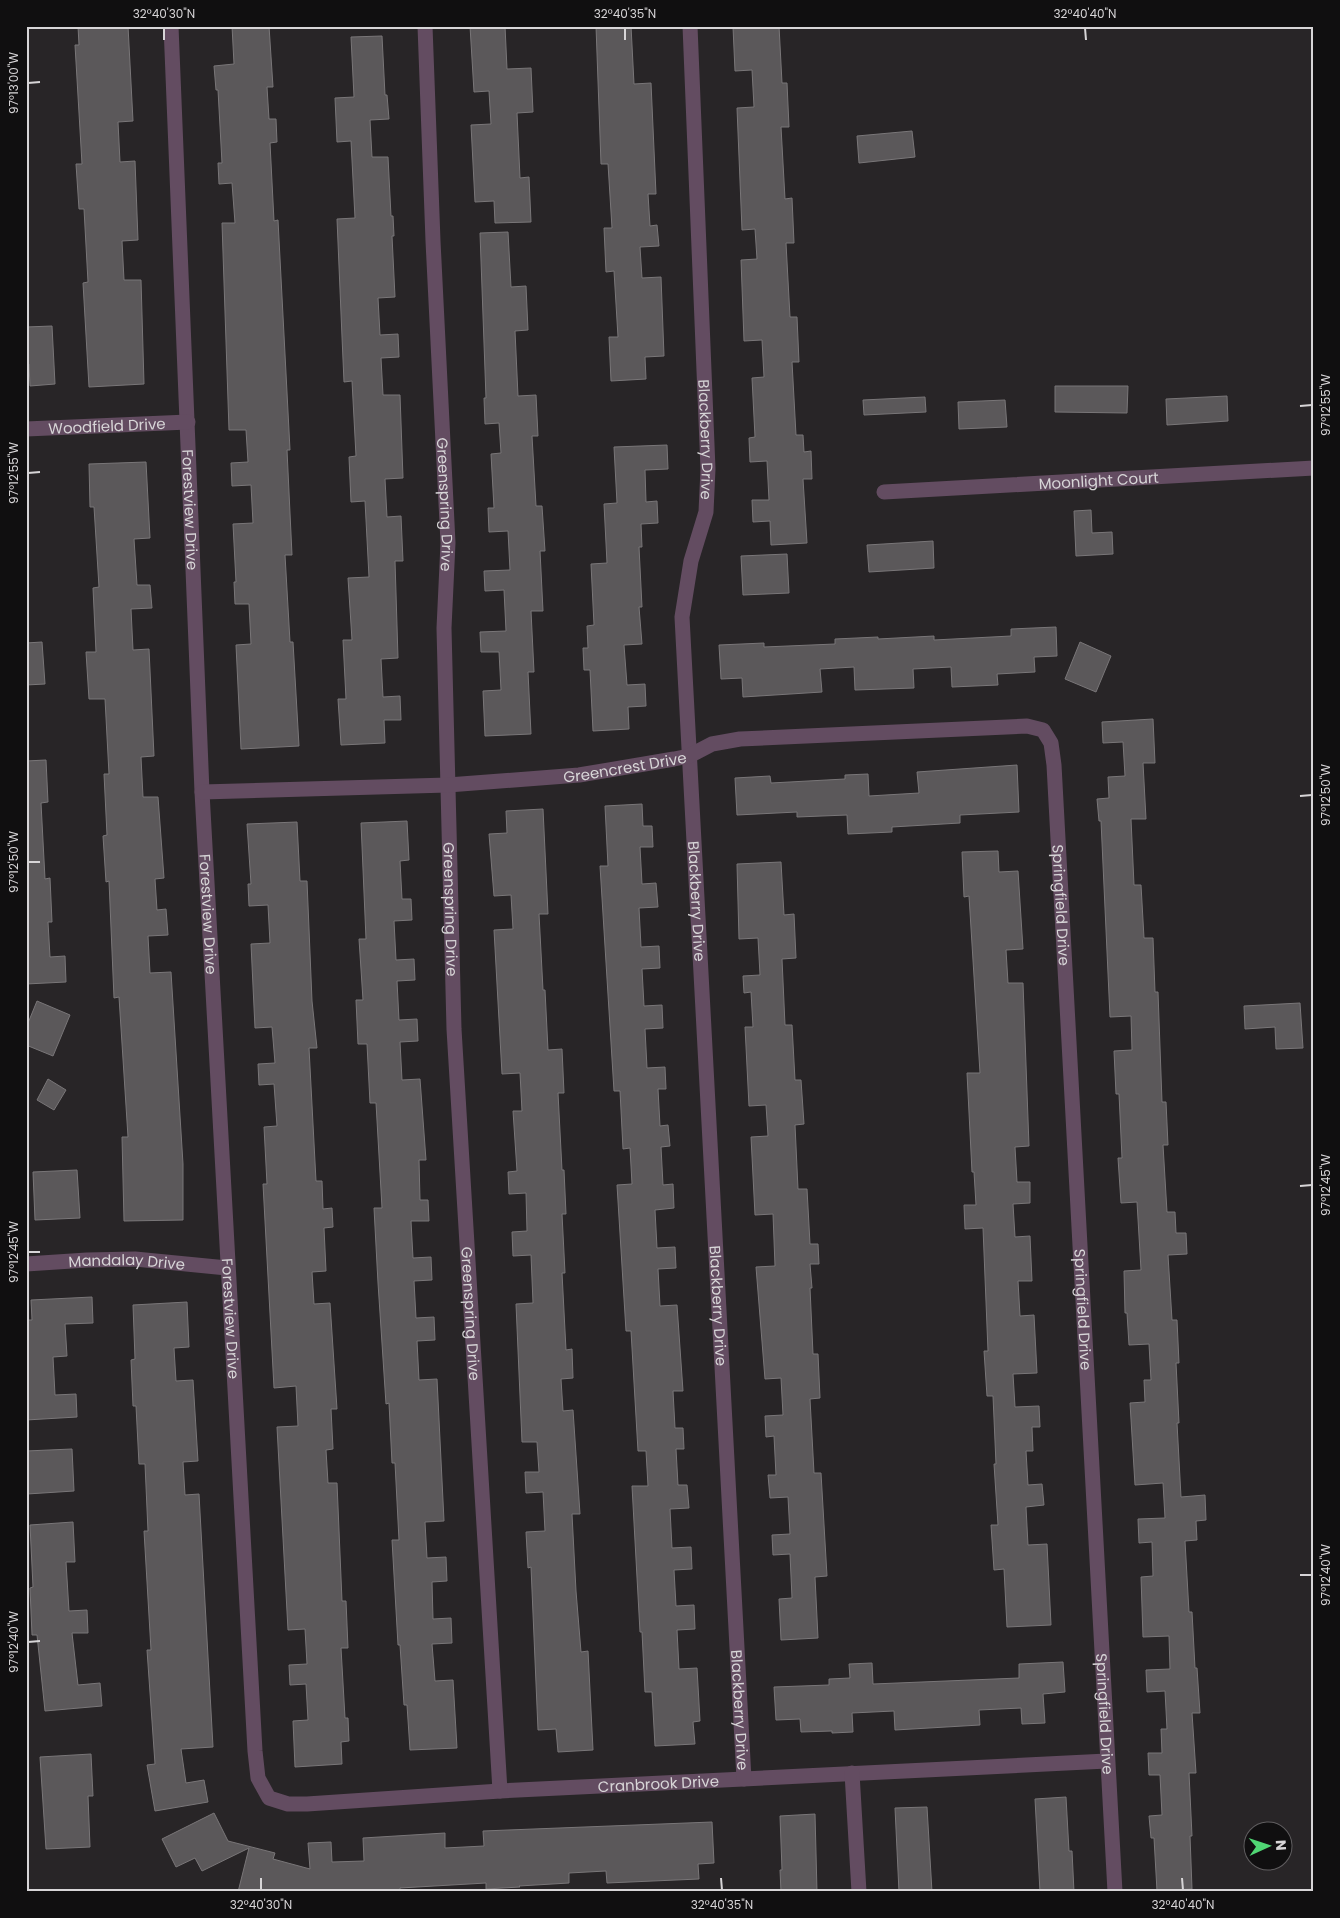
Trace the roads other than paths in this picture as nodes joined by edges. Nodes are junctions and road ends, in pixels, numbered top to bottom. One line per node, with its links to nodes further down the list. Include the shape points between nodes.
1 (172, 26): 4 (street, Forestview Drive)
2 (425, 26): 10 (street, Greenspring Drive, via 448,543 444,628)
3 (690, 26): 9 (street, Blackberry Drive, via 708,469 706,512 691,561 682,617)
4 (188, 422): 5 (street, Woodfield Drive); 11 (street, Forestview Drive)
5 (26, 429)
6 (1314, 468): 7 (street, Moonlight Court)
7 (884, 492)
8 (1043, 730): 9 (street, Greencrest Drive, via 1026,726 740,739 712,744); 14 (street, Springfield Drive, via 1051,743 1054,765)
9 (689, 756): 10 (street, Greencrest Drive, via 579,775); 16 (street, Blackberry Drive)
10 (448, 785): 11 (street, Greencrest Drive); 17 (street, Greenspring Drive, via 454,1030)
11 (202, 792): 13 (street, Forestview Drive)
12 (26, 1264): 13 (street, Mandalay Drive, via 135,1259)
13 (227, 1268): 18 (street, Forestview Drive, via 255,1751 258,1778)
14 (1107, 1761): 15 (street, Cranbrook Drive); 20 (street, Springfield Drive)
15 (852, 1773): 16 (street, Cranbrook Drive); 19 (street)
16 (744, 1779): 17 (street, Cranbrook Drive)
17 (500, 1791): 18 (street, Cranbrook Drive, via 308,1804 288,1804)
18 (269, 1798)
19 (859, 1892)
20 (1115, 1892)

